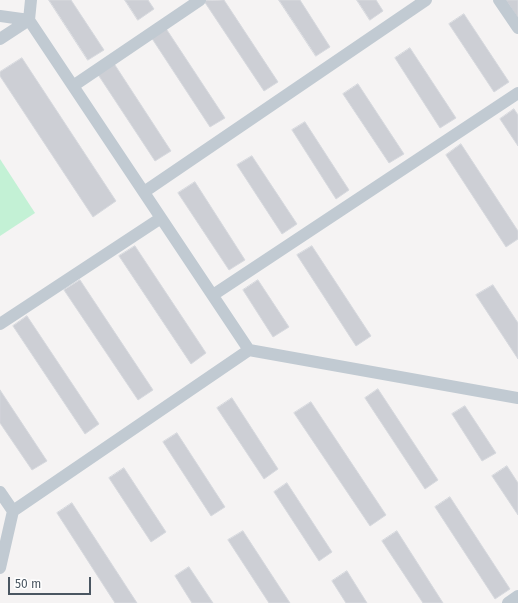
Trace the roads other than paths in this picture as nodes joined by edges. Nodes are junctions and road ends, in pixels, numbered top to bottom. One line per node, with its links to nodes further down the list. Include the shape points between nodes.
1 (31, 0): 6 (street)
2 (200, 0): 9 (street)
3 (426, 0): 11 (street)
4 (499, 0): 7 (street)
5 (0, 16): 6 (street)
6 (29, 20): 8 (street); 9 (street)
7 (518, 28)
8 (0, 39)
9 (73, 86): 11 (street)
10 (518, 93): 13 (street)
11 (144, 192): 12 (street)
12 (161, 218): 13 (street); 14 (street)
13 (213, 295): 15 (street)
14 (0, 324)
15 (249, 350): 16 (street); 18 (street)
16 (518, 398)
17 (0, 492): 18 (street)
18 (12, 511): 19 (street)
19 (0, 568)
20 (518, 596): 21 (street)
21 (508, 603)

